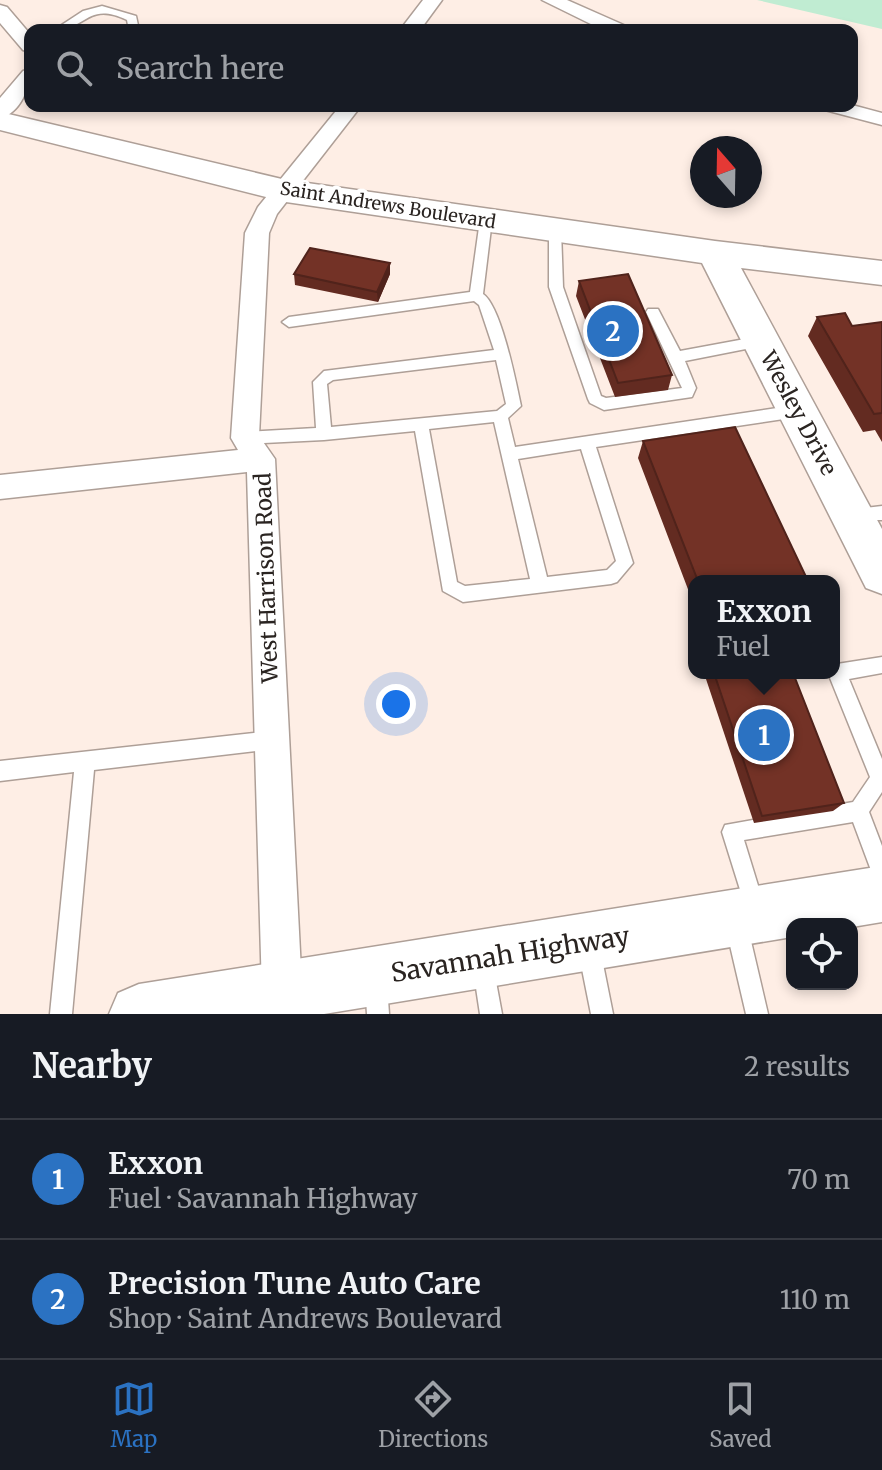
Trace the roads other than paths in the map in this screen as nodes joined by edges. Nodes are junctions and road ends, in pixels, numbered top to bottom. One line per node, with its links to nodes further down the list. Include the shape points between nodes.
1 (433, 0): 6 (street)
2 (551, 0): 7 (street)
3 (0, 11): 8 (street)
4 (71, 24): 5 (lane, via 105,7 132,18)
5 (133, 24)
6 (415, 24)
7 (605, 24)
8 (24, 39)
9 (24, 82): 10 (street)
10 (0, 112)
11 (346, 112): 15 (street, West Harrison Road)
12 (855, 112): 13 (street)
13 (882, 119)
14 (0, 121): 15 (main road, Saint Andrews Boulevard)
15 (286, 191): 16 (main road, Saint Andrews Boulevard); 33 (street, West Harrison Road, via 266,212 257,233)
16 (486, 220): 17 (main road, Saint Andrews Boulevard); 22 (lane)
17 (555, 230): 18 (main road, Saint Andrews Boulevard); 27 (lane, via 556,287 595,399 604,404 687,393)
18 (715, 253): 20 (main road, Saint Andrews Boulevard); 25 (main road, Wesley Drive)
19 (882, 256): 20 (main road, Saint Andrews Boulevard)
20 (782, 259): 21 (main road, Saint Andrews Boulevard)
21 (882, 273)
22 (476, 296): 24 (lane); 26 (lane, via 485,302)
23 (653, 312): 27 (lane)
24 (289, 322)
25 (761, 341): 27 (lane); 28 (main road, Wesley Drive)
26 (502, 354): 29 (lane, via 514,406); 31 (lane, via 329,375 320,382)
27 (676, 357)
28 (798, 411): 32 (lane); 36 (main road, Wesley Drive)
29 (500, 416): 30 (lane); 34 (lane)
30 (421, 424): 31 (lane); 38 (lane, via 449,586 463,594)
31 (324, 434): 33 (lane)
32 (587, 443): 34 (lane); 38 (lane, via 625,563 611,577)
33 (253, 448): 35 (street); 42 (street, West Harrison Road)
34 (509, 454): 38 (lane)
35 (0, 487)
36 (867, 514): 37 (main road, Wesley Drive)
37 (882, 574)
38 (540, 585)
39 (882, 665): 40 (lane)
40 (840, 672)
41 (840, 679): 45 (lane)
42 (273, 740): 43 (lane); 52 (street, West Harrison Road)
43 (85, 762): 44 (lane); 54 (lane)
44 (0, 771)
45 (881, 777): 46 (lane)
46 (859, 811): 47 (lane); 49 (lane, via 732,832)
47 (882, 874)
48 (882, 894): 49 (main road, Savannah Highway)
49 (745, 916): 50 (main road, Savannah Highway); 57 (lane)
50 (587, 942): 51 (main road, Savannah Highway); 56 (lane)
51 (487, 986): 53 (main road, Savannah Highway)
52 (282, 991): 53 (main road, Savannah Highway); 55 (main road, Savannah Highway)
53 (377, 995)
54 (61, 1014)
55 (139, 1014)
56 (602, 1014)
57 (757, 1014)

